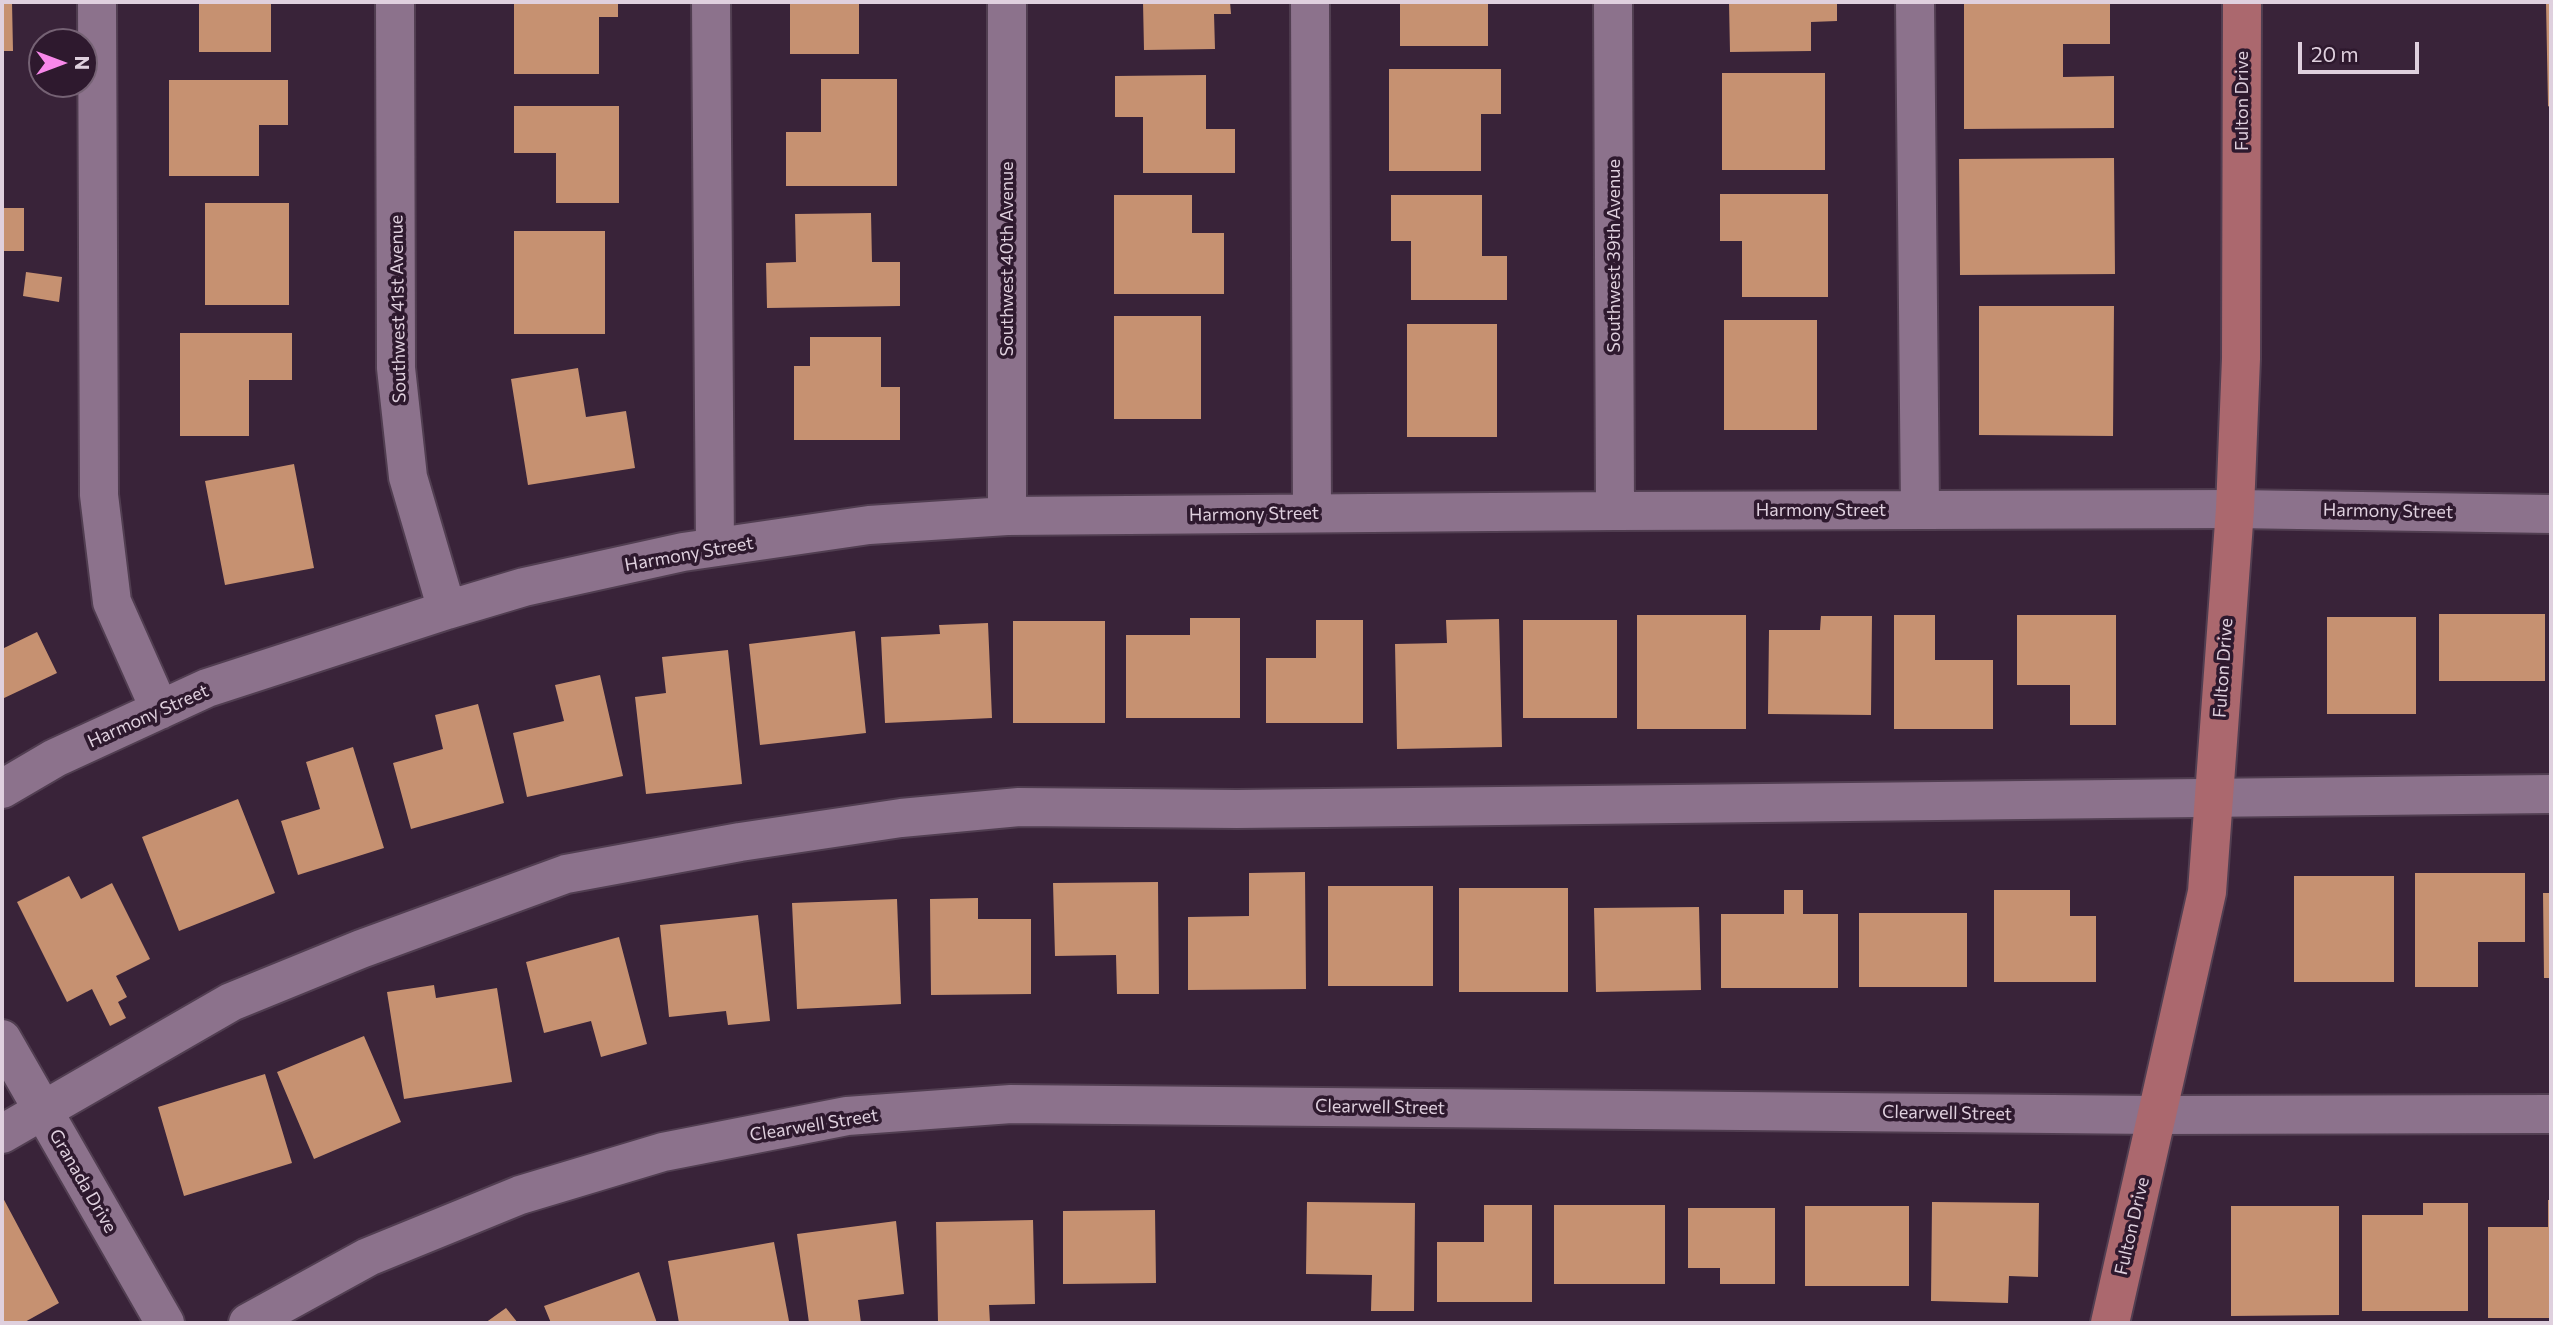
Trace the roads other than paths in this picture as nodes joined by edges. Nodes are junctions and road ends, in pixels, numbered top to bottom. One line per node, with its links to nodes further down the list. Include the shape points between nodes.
1 (97, 2): 17 (street, via 99,495 111,602)
2 (395, 2): 16 (street, Southwest 41st Avenue, via 396,368 408,477)
3 (711, 2): 15 (street)
4 (1007, 2): 14 (street, Southwest 40th Avenue)
5 (1310, 2): 12 (street)
6 (1613, 2): 11 (street, Southwest 39th Avenue)
7 (1915, 2): 10 (street)
8 (2242, 2): 9 (main road, Fulton Drive, via 2241,359)
9 (2235, 509): 10 (street, Harmony Street); 13 (street, Harmony Street); 20 (main road, Fulton Drive)
10 (1920, 510): 11 (street, Harmony Street)
11 (1615, 511): 12 (street, Harmony Street)
12 (1312, 513): 14 (street, Harmony Street)
13 (2551, 514)
14 (1007, 516): 15 (street, Harmony Street, via 869,525)
15 (715, 547): 16 (street, Harmony Street, via 524,587)
16 (447, 610): 17 (street, Harmony Street, via 207,688)
17 (160, 710): 18 (street, Harmony Street, via 55,758)
18 (2, 789)
19 (2551, 794): 20 (street)
20 (2213, 798): 22 (street, via 1237,809 1019,807 887,820 566,874 231,1002); 24 (main road, Fulton Drive, via 2207,892)
21 (2, 1039): 22 (street, Granada Drive)
22 (43, 1111): 25 (street); 26 (street, Granada Drive)
23 (2551, 1114): 24 (street, Clearwell Street)
24 (2157, 1115): 27 (street, Clearwell Street, via 1011,1104 847,1116 663,1152 520,1195 368,1257); 28 (main road, Fulton Drive)
25 (2, 1134)
26 (165, 1323)
27 (248, 1323)
28 (2110, 1323)

